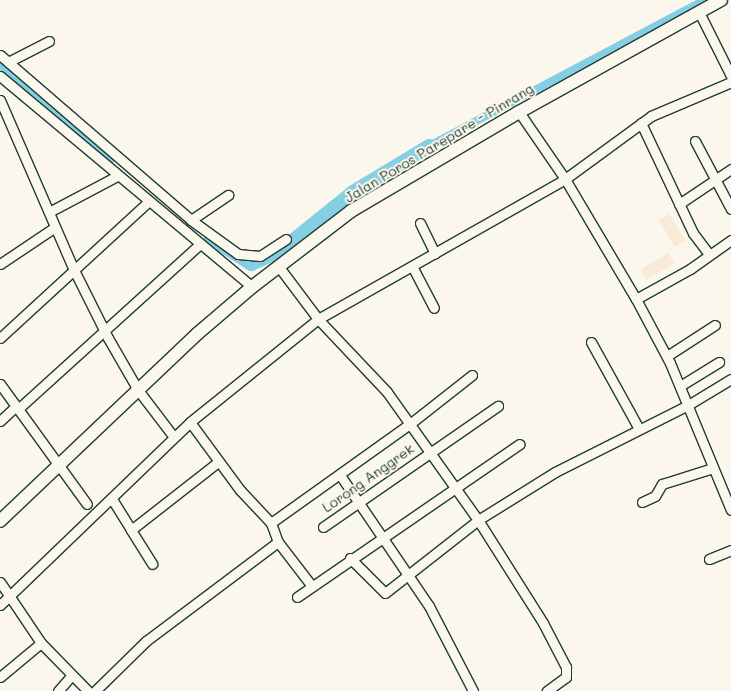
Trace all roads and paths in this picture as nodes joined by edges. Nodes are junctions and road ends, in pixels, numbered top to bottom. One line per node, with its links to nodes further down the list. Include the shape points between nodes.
1 (721, 0): 2 (highway, Jalan Poros Parepare - Pinrang)
2 (699, 12): 7 (street); 10 (highway, Jalan Poros Parepare - Pinrang)
3 (49, 41): 5 (street)
4 (0, 55): 5 (street)
5 (8, 62): 22 (street)
6 (0, 76): 14 (street)
7 (731, 76)
8 (731, 82): 11 (street, via 662,110)
9 (1, 106): 21 (street)
10 (519, 112): 15 (street); 32 (highway, Jalan Poros Parepare - Pinrang, via 377,194)
11 (641, 123): 15 (street); 19 (street)
12 (695, 141): 16 (street)
13 (731, 168): 16 (street)
14 (117, 176): 18 (street); 21 (street)
15 (565, 179): 28 (street); 35 (street)
16 (714, 181): 19 (street); 20 (street)
17 (228, 195): 22 (street)
18 (148, 202): 27 (street); 33 (street)
19 (679, 204): 29 (street)
20 (731, 210)
21 (49, 212): 24 (street)
22 (191, 220): 25 (street, via 246,258 260,256)
23 (420, 223): 28 (street)
24 (55, 227): 30 (street); 33 (street)
25 (286, 239)
26 (731, 240): 29 (street)
27 (199, 245): 34 (street); 39 (street)
28 (435, 254): 31 (street)
29 (708, 254): 35 (street)
30 (0, 264)
31 (412, 266): 36 (street); 37 (street)
32 (279, 267): 34 (highway, Jalan Poros Parepare - Pinrang); 37 (street)
33 (74, 270): 39 (street); 40 (street)
34 (252, 287): 48 (highway, Jalan Poros Parepare - Pinrang)
35 (636, 299): 42 (street)
36 (434, 308)
37 (318, 319): 53 (street); 54 (street, via 372,374)
38 (714, 324): 42 (street)
39 (105, 332): 48 (street); 51 (street)
40 (0, 338)
41 (591, 342): 55 (street)
42 (666, 356): 47 (street)
43 (719, 362): 47 (street)
44 (472, 375): 54 (street)
45 (731, 379): 49 (street)
46 (0, 384): 51 (street)
47 (680, 386): 49 (street)
48 (138, 390): 56 (street); 60 (highway, Jalan Poros Parepare - Pinrang)
49 (688, 405): 55 (street); 61 (street)
50 (498, 406): 58 (street, Lorong Anggrek)
51 (17, 407): 52 (street); 60 (street)
52 (0, 421)
53 (190, 422): 56 (street); 59 (street)
54 (411, 424): 58 (street); 62 (street)
55 (639, 429): 69 (street, via 555,472)
56 (173, 436): 64 (street)
57 (520, 444): 63 (street)
58 (430, 452): 63 (street); 67 (street, Lorong Anggrek)
59 (218, 462): 71 (street); 73 (street)
60 (60, 466): 66 (street); 70 (highway, Jalan Poros Parepare - Pinrang)
61 (713, 468): 65 (street, via 662,484 655,496); 68 (street)
62 (340, 475): 67 (street); 71 (street)
63 (455, 488): 69 (street); 74 (street)
64 (112, 499): 73 (street); 83 (street)
65 (642, 502)
66 (87, 504)
67 (358, 504): 72 (street, Lorong Anggrek); 74 (street)
68 (731, 510)
69 (478, 520): 80 (street); 89 (street, via 543,623 566,667 568,675 564,680)
70 (0, 522)
71 (271, 523): 75 (street)
72 (323, 527)
73 (131, 530): 79 (street)
74 (381, 536): 77 (street); 80 (street)
75 (278, 542): 82 (street); 92 (street, via 146,640)
76 (731, 550): 78 (street)
77 (350, 558): 80 (street, via 383,593); 82 (street)
78 (709, 559)
79 (152, 564)
80 (406, 575): 93 (street, via 429,606)
81 (0, 582): 83 (street)
82 (311, 585): 84 (street)
83 (10, 595): 85 (street); 86 (street)
84 (296, 597)
85 (0, 605)
86 (41, 643): 87 (street); 88 (street)
87 (71, 676): 90 (street); 91 (street)
88 (0, 677)
89 (545, 690)
90 (58, 691)
91 (88, 691)
92 (95, 691)
93 (473, 691)

